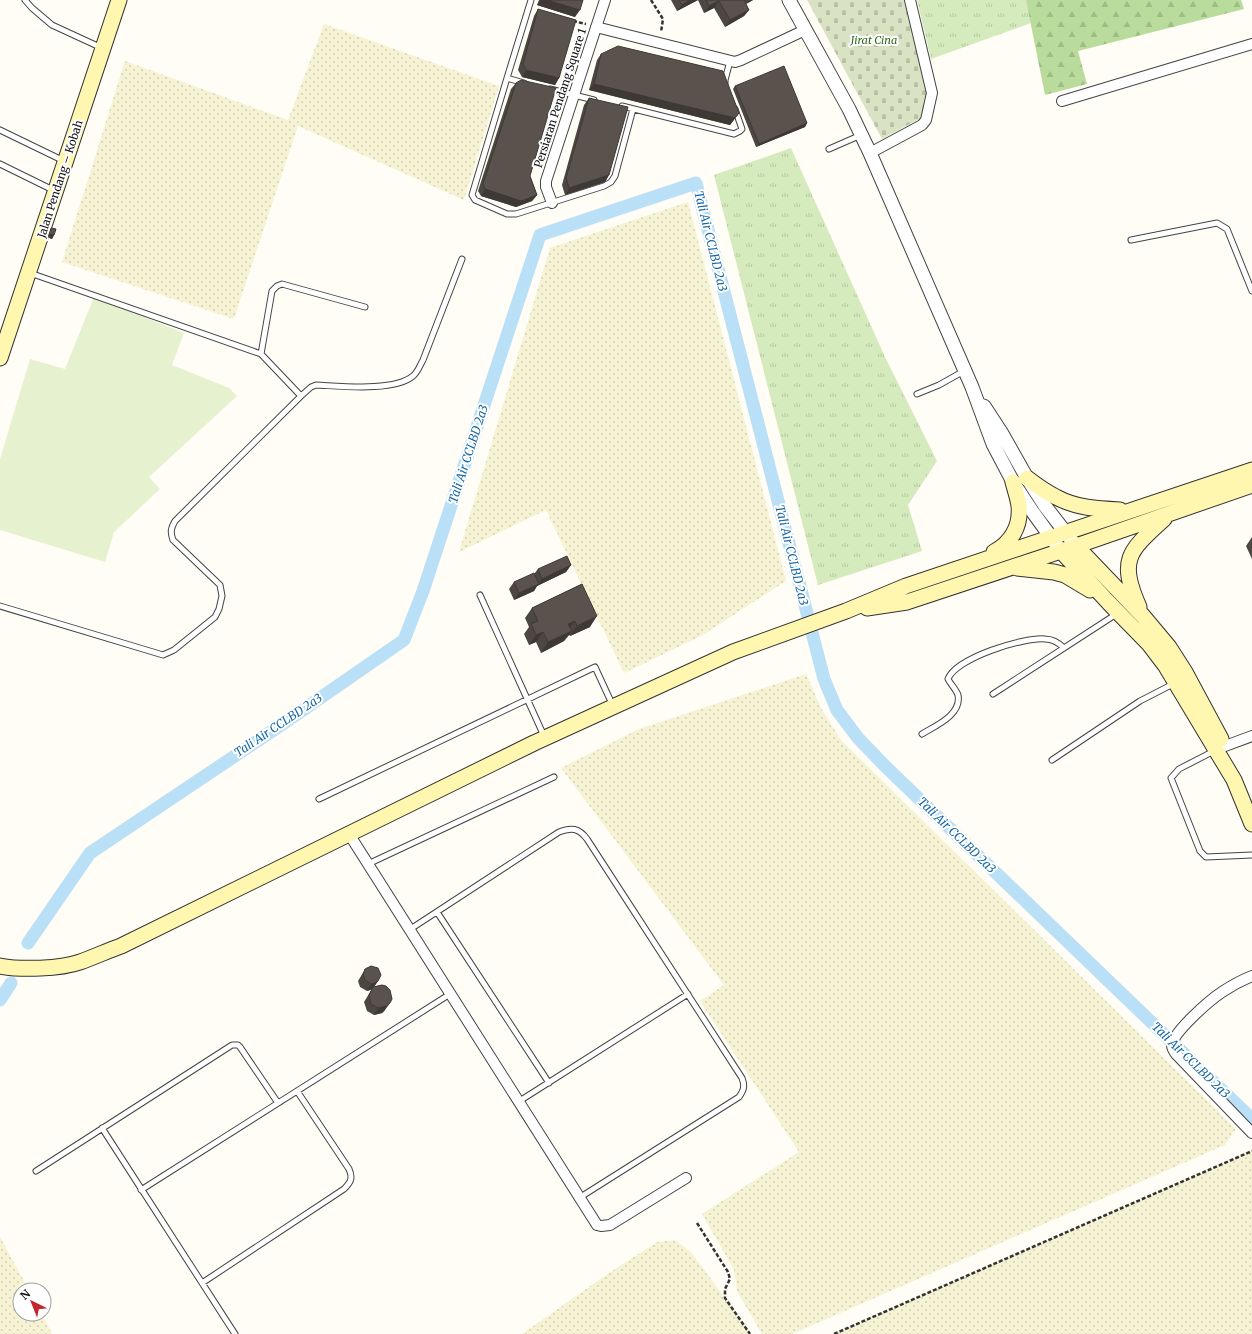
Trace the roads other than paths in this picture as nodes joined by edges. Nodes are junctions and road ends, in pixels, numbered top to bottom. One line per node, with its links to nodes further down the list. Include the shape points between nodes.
1 (25, 0): 10 (lane, via 52,25)
2 (119, 0): 10 (main road, Jalan Pendang – Kobah)
3 (531, 0): 12 (lane)
4 (604, 0): 7 (street, Persiaran Pendang Square 1)
5 (789, 0): 8 (street)
6 (910, 0): 25 (street, via 932,93 926,120 922,125)
7 (596, 27): 11 (street); 16 (street, Persiaran Pendang Square 1)
8 (805, 30): 11 (street, via 741,60); 23 (street)
9 (1252, 44): 18 (street)
10 (103, 48): 26 (main road, Jalan Pendang – Kobah)
11 (730, 61): 15 (lane, via 725,80)
12 (507, 78): 13 (lane); 29 (lane, via 472,197 512,215)
13 (529, 84)
14 (544, 87): 16 (lane)
15 (728, 92)
16 (574, 95): 17 (lane); 29 (street, Persiaran Pendang Square 1, via 546,181)
17 (596, 100)
18 (1062, 101)
19 (734, 105): 21 (lane, via 742,128 734,134)
20 (618, 106): 21 (lane)
21 (633, 109): 29 (lane, via 614,180 604,186)
22 (0, 130): 26 (lane)
23 (861, 134): 24 (lane); 25 (street)
24 (829, 149)
25 (870, 153): 37 (street)
26 (65, 162): 28 (main road, Jalan Pendang – Kobah)
27 (0, 164): 28 (lane)
28 (56, 191): 32 (main road, Jalan Pendang – Kobah)
29 (552, 203)
30 (1131, 240): 33 (lane, via 1217,223 1227,229)
31 (462, 259): 39 (lane, via 423,360 414,375 402,383 356,388 316,385)
32 (28, 273): 35 (lane); 36 (main road, Jalan Pendang – Kobah)
33 (1252, 291)
34 (365, 308): 35 (lane, via 282,284 276,286 272,291)
35 (261, 354): 39 (lane)
36 (0, 358)
37 (965, 370): 38 (lane); 41 (street, via 972,387 1001,432)
38 (917, 394)
39 (301, 396): 51 (lane, via 174,521 171,528 173,540 220,585 222,596 215,617 174,650 163,655)
40 (1252, 470): 43 (main road)
41 (1020, 480): 43 (main road, via 1078,506); 45 (street, via 1045,506); 48 (main road, via 1018,524 1012,536 1003,547)
42 (1252, 486): 44 (main road)
43 (1130, 510): 45 (main road)
44 (1169, 514): 46 (main road); 54 (main road, via 1140,541 1129,561 1130,584)
45 (1058, 534): 46 (street); 47 (street); 48 (main road)
46 (1076, 546): 47 (main road); 54 (main road)
47 (1062, 551): 49 (main road); 52 (main road)
48 (972, 564): 53 (main road, via 906,586)
49 (1011, 568): 52 (main road, via 1065,575); 53 (main road, via 907,602)
50 (480, 595): 58 (lane)
51 (0, 606)
52 (1114, 608): 55 (lane); 56 (main road, via 1149,644)
53 (846, 611): 59 (main road, via 733,652)
54 (1143, 616): 63 (main road, via 1169,647 1185,672)
55 (1064, 648): 57 (lane); 60 (lane, via 1046,639 1018,641 982,655 956,669 948,679 958,696 955,710)
56 (1176, 682): 63 (main road); 64 (lane, via 1140,701)
57 (993, 694)
58 (528, 700): 59 (lane, via 595,667); 62 (lane); 66 (lane)
59 (613, 707): 62 (main road)
60 (922, 734)
61 (1252, 736): 63 (street)
62 (545, 738): 68 (main road)
63 (1221, 748): 67 (main road, via 1230,762 1234,780); 69 (lane, via 1179,769 1171,778 1200,851 1206,857)
64 (1052, 760)
65 (554, 777): 70 (lane)
66 (319, 799)
67 (1252, 824)
68 (349, 834): 70 (street); 73 (main road, via 121,946 79,963 50,967)
69 (1252, 855)
70 (368, 864): 72 (street)
71 (437, 912): 72 (lane); 76 (lane, via 559,832 568,828 576,829 587,839); 77 (lane)
72 (409, 930): 75 (street)
73 (0, 966)
74 (1252, 976): 82 (street, via 1222,992 1184,1026 1172,1049)
75 (450, 994): 78 (lane); 79 (street)
76 (688, 994): 77 (lane); 86 (lane, via 742,1078 743,1092 734,1101)
77 (549, 1083): 79 (lane)
78 (297, 1091): 80 (lane); 87 (lane, via 349,1169 351,1180 344,1189)
79 (518, 1102): 86 (street)
80 (278, 1103): 81 (lane, via 240,1047 235,1044); 85 (lane)
81 (102, 1128): 83 (lane); 85 (lane)
82 (1252, 1133)
83 (36, 1171)
84 (686, 1178): 86 (street, via 605,1227 594,1221)
85 (141, 1190): 87 (lane)
86 (579, 1198)
87 (202, 1283): 88 (lane)
88 (235, 1334)

